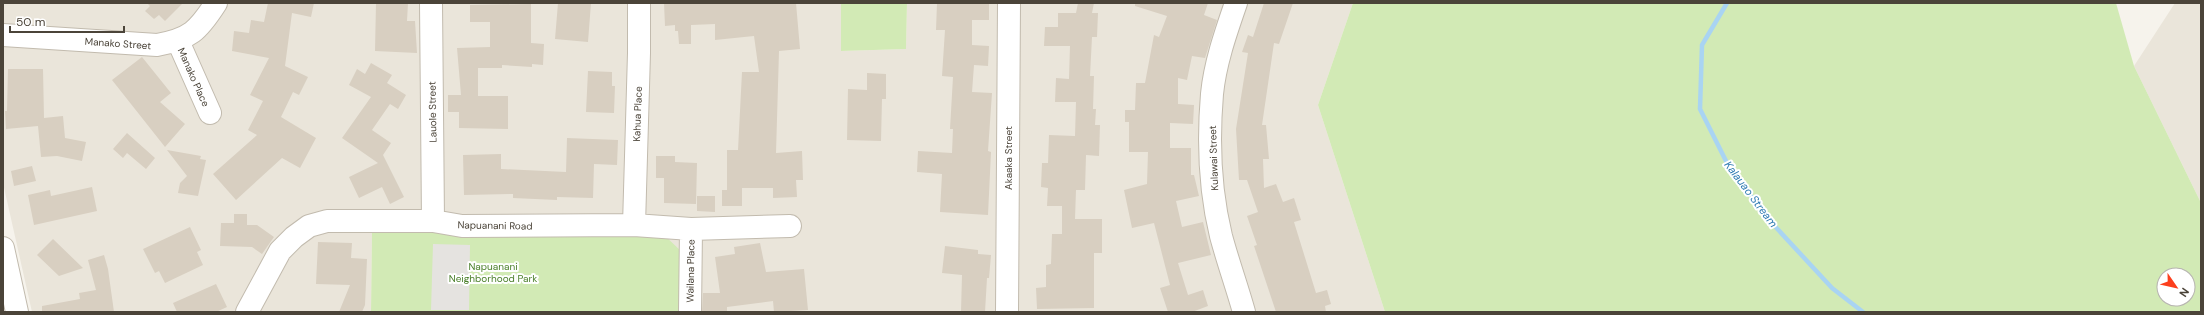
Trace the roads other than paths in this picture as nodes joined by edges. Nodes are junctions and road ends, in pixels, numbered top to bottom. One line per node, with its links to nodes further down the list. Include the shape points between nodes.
1 (216, 3): 7 (street, Manako Street, via 201,26)
2 (431, 3): 9 (street, Lauole Street)
3 (639, 3): 10 (street, Kahua Place, via 640,53)
4 (1009, 3): 17 (street, Akaaka Street)
5 (1236, 3): 18 (street, Kulawai Street, via 1223,40 1212,93 1211,151 1214,194 1221,236)
6 (3, 35): 7 (street, Manako Street, via 157,45)
7 (178, 41): 8 (street, Manako Place)
8 (210, 112)
9 (433, 221): 10 (street, Napuanani Road, via 462,226); 15 (street, Napuanani Road, via 327,221 309,226 280,251)
10 (634, 225): 12 (street, Napuanani Road)
11 (790, 226): 12 (street, Napuanani Road)
12 (691, 229): 16 (street, Wailana Place)
13 (3, 248): 14 (street)
14 (17, 312)
15 (246, 312)
16 (690, 312)
17 (1008, 312)
18 (1244, 312)

